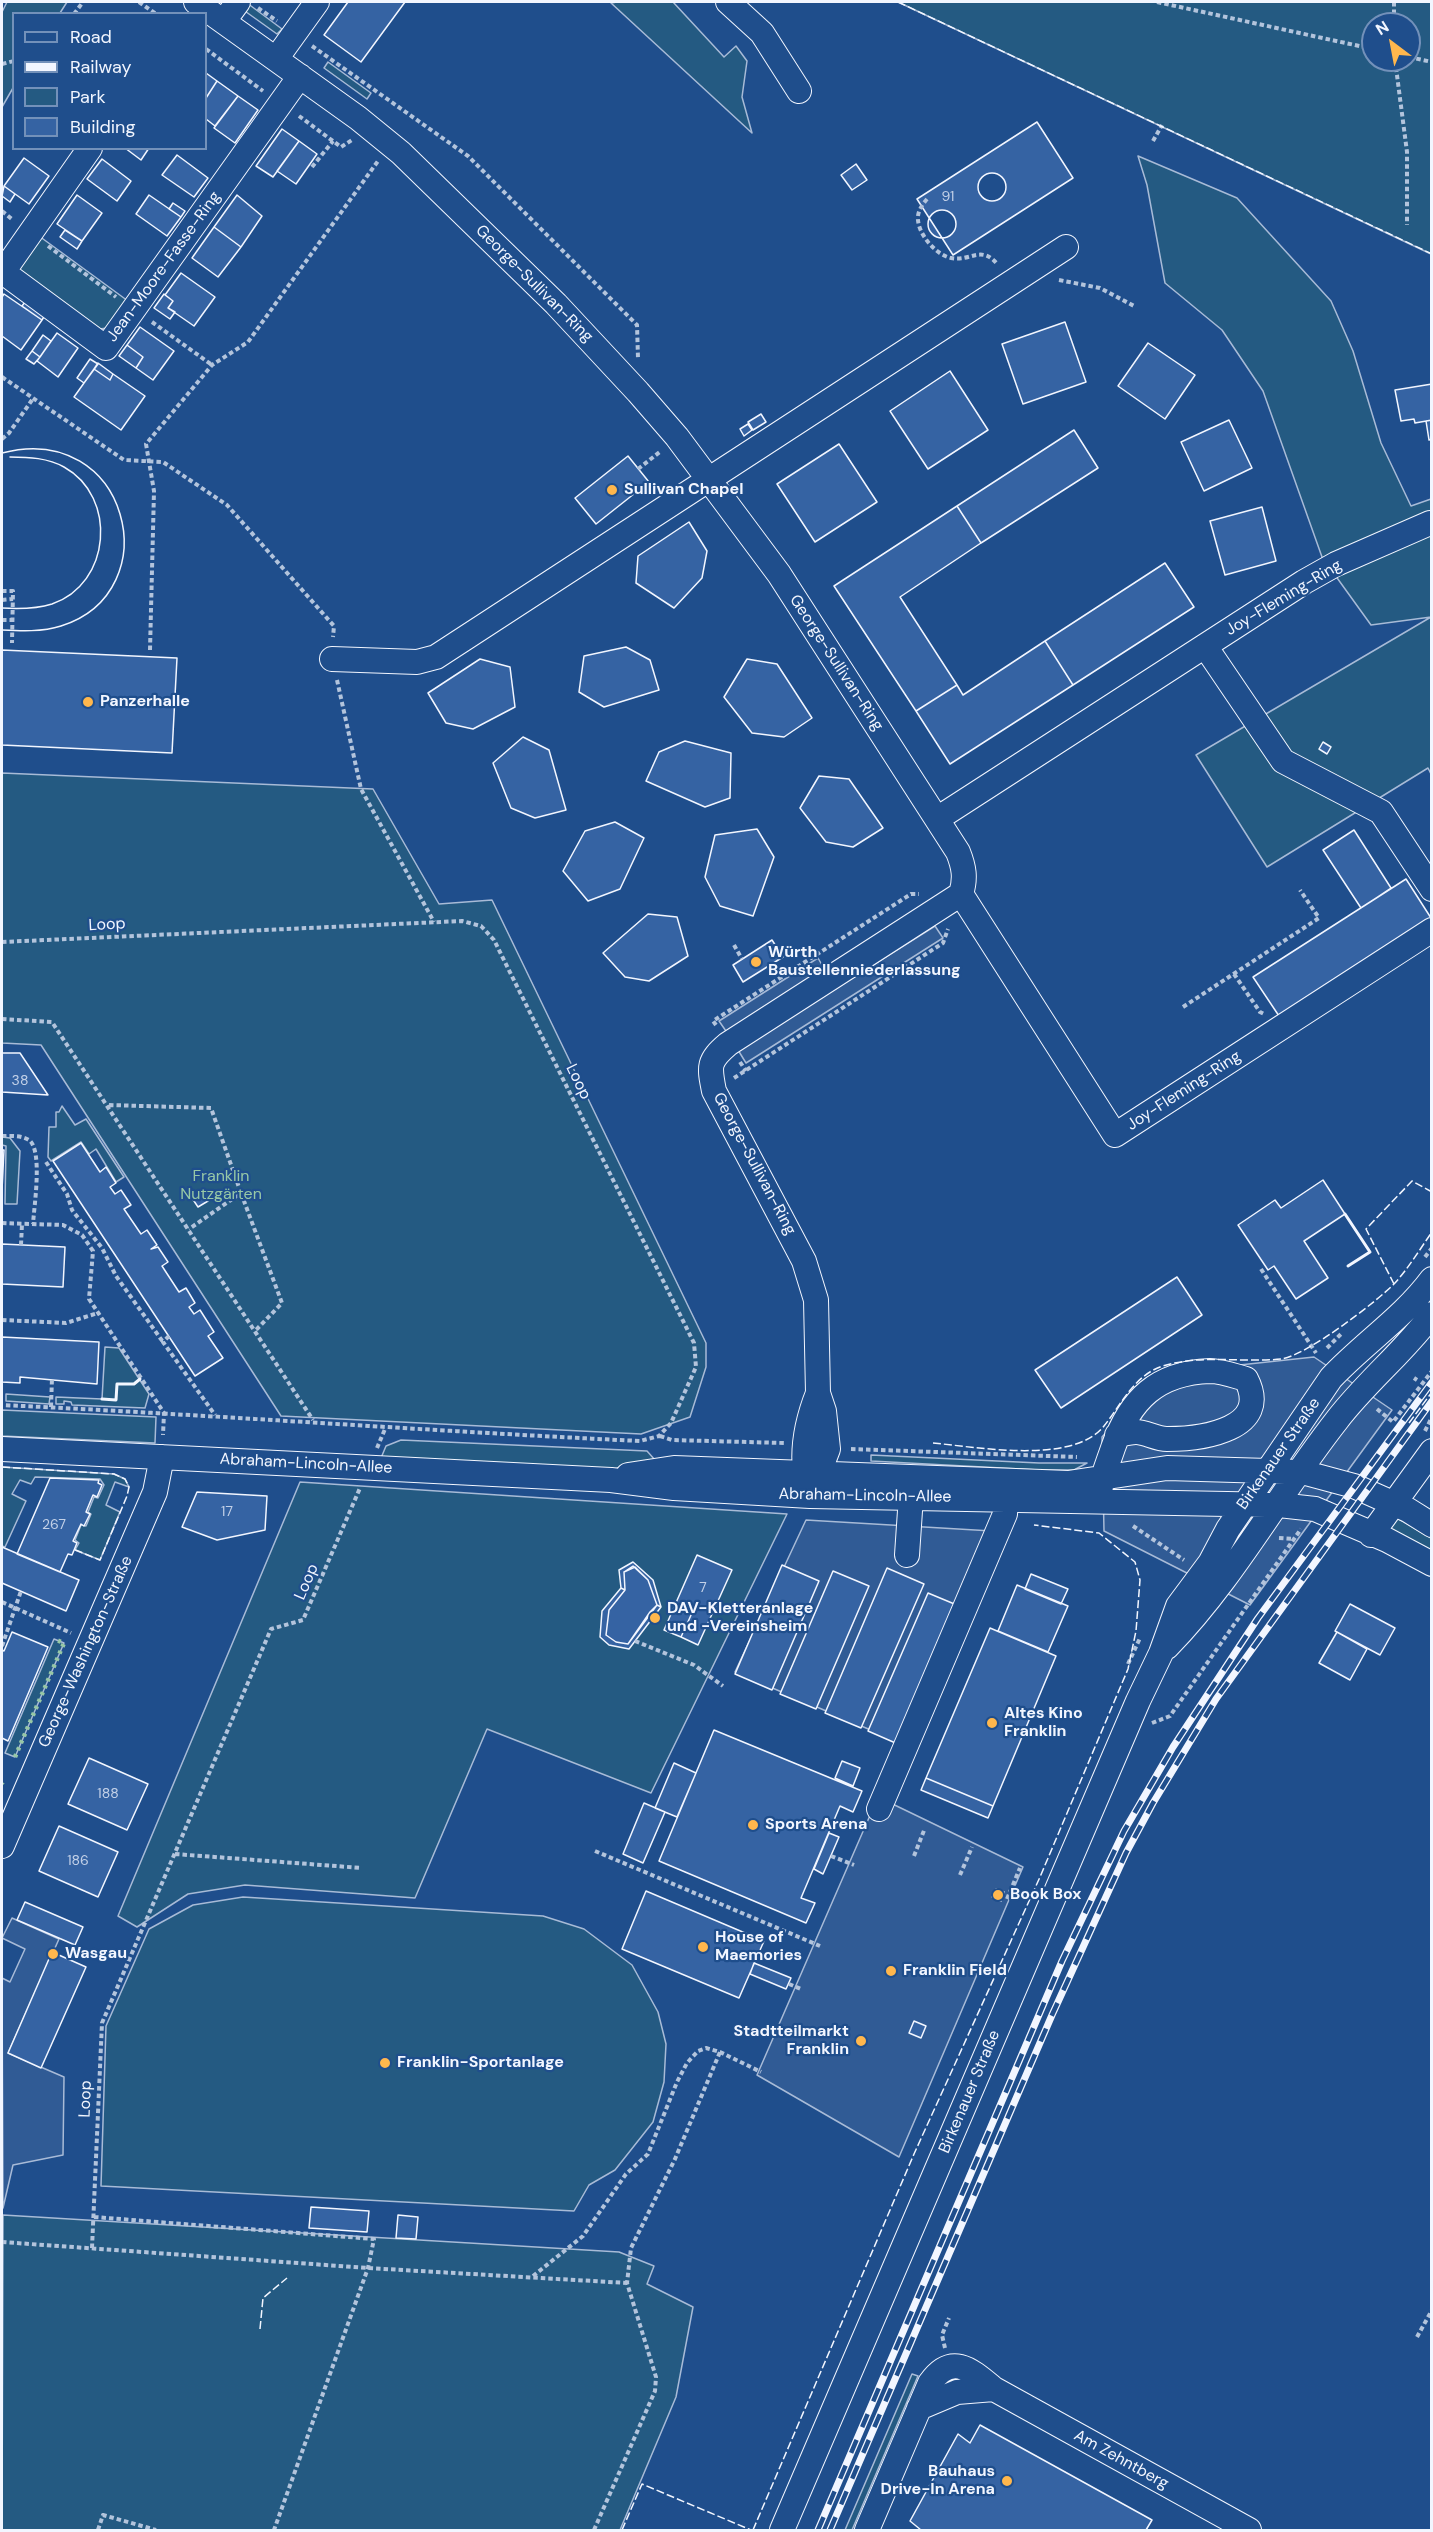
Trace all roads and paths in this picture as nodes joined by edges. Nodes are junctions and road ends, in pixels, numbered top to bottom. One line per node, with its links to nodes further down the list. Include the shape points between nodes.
1 (139, 2): 8 (path)
2 (196, 2): 9 (street, George-Sullivan-Ring)
3 (238, 2): 9 (street)
4 (249, 2): 10 (path)
5 (317, 2): 10 (street)
6 (728, 2): 15 (street, via 762,33)
7 (1157, 2): 11 (path)
8 (153, 12)
9 (224, 21): 12 (street, George-Sullivan-Ring)
10 (294, 33): 12 (street); 31 (path, via 468,156 637,325)
11 (1361, 46)
12 (276, 59): 14 (street, George-Sullivan-Ring)
13 (1397, 72): 23 (path, via 1407,152)
14 (300, 76): 19 (street, George-Sullivan-Ring); 28 (street, Jean-Moore-Fasse-Ring)
15 (799, 91)
16 (1162, 125): 18 (path)
17 (333, 141): 21 (path)
18 (1153, 141)
19 (390, 144): 29 (path, via 248,342); 31 (street, George-Sullivan-Ring, via 556,304)
20 (89, 150): 24 (street, Jean-Moore-Fasse-Ring)
21 (312, 168)
22 (927, 199): 26 (path, via 918,220 924,236 938,253 952,258 985,254)
23 (1407, 225)
24 (30, 232): 28 (path); 28 (street, Jean-Moore-Fasse-Ring, via 3,272 12,279 106,348)
25 (1066, 248): 26 (street)
26 (1019, 278): 27 (path, via 1100,288); 35 (street)
27 (1136, 307)
28 (133, 309): 29 (path)
29 (212, 365): 34 (path, via 146,444)
30 (2, 377): 32 (path)
31 (639, 392): 35 (street, George-Sullivan-Ring)
32 (32, 400): 33 (path); 34 (path, via 124,460)
33 (2, 439)
34 (149, 461): 44 (path, via 154,491); 45 (path, via 163,462 226,504 334,626)
35 (710, 479): 45 (street, via 436,657 417,662); 46 (street, George-Sullivan-Ring, via 779,574)
36 (1430, 524): 43 (street, Joy-Fleming-Ring, via 1336,564)
37 (2, 591): 38 (path, via 14,591)
38 (13, 599): 39 (path); 41 (path)
39 (2, 600)
40 (2, 620): 41 (path)
41 (13, 620): 42 (path)
42 (12, 642)
43 (1205, 646): 46 (street, Joy-Fleming-Ring); 47 (street, via 1283,761 1381,812)
44 (150, 650)
45 (332, 659): 50 (path, via 361,789)
46 (937, 819): 49 (street, George-Sullivan-Ring, via 964,869)
47 (1431, 889)
48 (1300, 890): 55 (path, via 1319,918)
49 (961, 894): 58 (street, Joy-Fleming-Ring, via 1115,1135); 59 (path, via 942,943); 59 (street, George-Sullivan-Ring, via 728,1044 714,1056 709,1069)
50 (435, 922): 52 (path, Loop); 87 (path, Loop, via 462,921 481,926 494,940 693,1343 696,1367 671,1423)
51 (1431, 930): 58 (street, Joy-Fleming-Ring)
52 (2, 942)
53 (734, 945): 54 (path)
54 (742, 959)
55 (1234, 974): 56 (path); 58 (path, via 1260,1012)
56 (1183, 1007)
57 (2, 1019): 60 (path, via 52,1022)
58 (1286, 1024)
59 (714, 1091): 89 (street, George-Sullivan-Ring, via 804,1261 816,1300 818,1393 810,1412)
60 (109, 1105): 63 (path, via 211,1108); 67 (path)
61 (2, 1136): 66 (path, via 22,1137 32,1142 37,1153)
62 (46, 1162): 76 (path, via 67,1194 72,1210 102,1248 116,1276)
63 (241, 1193): 67 (path); 74 (path, via 282,1303)
64 (2, 1223): 65 (path)
65 (22, 1224): 66 (path); 68 (path)
66 (33, 1224): 71 (path, via 63,1225 82,1235 93,1251 89,1299)
67 (189, 1229): 74 (path)
68 (21, 1245)
69 (1262, 1269): 77 (path)
70 (1431, 1279): 94 (street, Birkenauer Straße, via 1414,1304 1331,1378)
71 (98, 1312): 73 (path, via 66,1323); 83 (path)
72 (1431, 1314): 95 (street, Birkenauer Straße, via 1415,1337 1372,1377 1336,1421)
73 (2, 1320)
74 (256, 1330): 85 (path)
75 (169, 1336): 76 (path)
76 (163, 1342): 84 (path)
77 (1316, 1353)
78 (1431, 1371): 82 (path, via 1393,1422)
79 (52, 1378): 81 (path)
80 (2, 1405): 81 (path)
81 (51, 1407): 83 (path)
82 (1374, 1407)
83 (164, 1413): 84 (path); 91 (path)
84 (215, 1416): 85 (path)
85 (313, 1421): 87 (path, via 385,1429 640,1441)
86 (1117, 1435): 86 (street, via 1136,1432 1167,1439 1217,1433 1243,1420 1254,1394 1246,1379 1212,1371 1169,1378 1147,1392 1126,1415); 98 (street)
87 (659, 1436): 89 (path, via 672,1440 782,1443)
88 (2, 1449): 91 (street, Abraham-Lincoln-Allee)
89 (816, 1449): 92 (path); 96 (street, George-Sullivan-Ring)
90 (1431, 1451): 100 (street)
91 (162, 1457): 93 (street, Abraham-Lincoln-Allee); 113 (street, George-Washington-Straße, via 155,1492)
92 (1068, 1457)
93 (370, 1466): 96 (street, Abraham-Lincoln-Allee, via 611,1480 674,1488); 124 (path, Loop, via 303,1620 271,1629)
94 (1267, 1471): 95 (street); 98 (street, via 1167,1468); 101 (street, Birkenauer Straße)
95 (1302, 1472): 100 (street, via 1354,1486); 102 (street, Birkenauer Straße)
96 (811, 1480): 97 (street, Abraham-Lincoln-Allee)
97 (911, 1486): 98 (street, Abraham-Lincoln-Allee, via 1068,1483); 99 (street, Abraham-Lincoln-Allee); 106 (street)
98 (1106, 1493): 99 (street, Abraham-Lincoln-Allee); 101 (street)
99 (1006, 1500): 119 (street, via 1005,1514)
100 (1392, 1504): 104 (street); 105 (street)
101 (1244, 1505): 102 (street); 116 (street, Birkenauer Straße, via 1210,1563 1178,1606)
102 (1279, 1505): 105 (street, via 1315,1509); 116 (street, Birkenauer Straße, via 1199,1615)
103 (1127, 1524): 107 (path)
104 (1431, 1526)
105 (1371, 1535): 108 (street)
106 (908, 1555)
107 (1184, 1560)
108 (1431, 1564)
109 (21, 1592): 112 (path)
110 (1256, 1592): 118 (path, via 1170,1716)
111 (2, 1602): 112 (path)
112 (14, 1607): 113 (path); 115 (path)
113 (91, 1641): 121 (street, George-Washington-Straße)
114 (635, 1641): 117 (path, via 694,1665)
115 (2, 1646)
116 (1161, 1653): 118 (street, Birkenauer Straße)
117 (723, 1686)
118 (1124, 1734): 149 (street, Birkenauer Straße)
119 (879, 1809)
120 (926, 1828): 126 (path)
121 (2, 1846)
122 (972, 1847): 130 (path)
123 (595, 1851): 132 (path)
124 (175, 1854): 128 (path); 137 (path, Loop, via 102,2023)
125 (831, 1856): 127 (path)
126 (914, 1856)
127 (854, 1865)
128 (362, 1868)
129 (1020, 1868): 131 (path)
130 (960, 1875)
131 (1007, 1899)
132 (819, 1946)
133 (789, 1984): 134 (path)
134 (801, 1989)
135 (720, 2052): 136 (path); 141 (path, via 706,2048 687,2063 648,2154 626,2174 583,2236); 142 (path, via 675,2159 631,2248)
136 (761, 2072)
137 (94, 2217): 139 (path, Loop); 140 (path, via 374,2239)
138 (2, 2242): 139 (path)
139 (92, 2248): 140 (path)
140 (368, 2268): 141 (path); 147 (path)
141 (532, 2277): 142 (path)
142 (627, 2283): 148 (path, via 656,2377 655,2391)
143 (1431, 2310): 144 (path)
144 (1417, 2337)
145 (98, 2530): 146 (path, via 103,2515)
146 (156, 2530)
147 (274, 2530)
148 (594, 2530)
149 (782, 2530)
150 (867, 2530): 151 (street, Am Zehntberg, via 930,2383 938,2372 962,2366 994,2389)
151 (1249, 2530)

